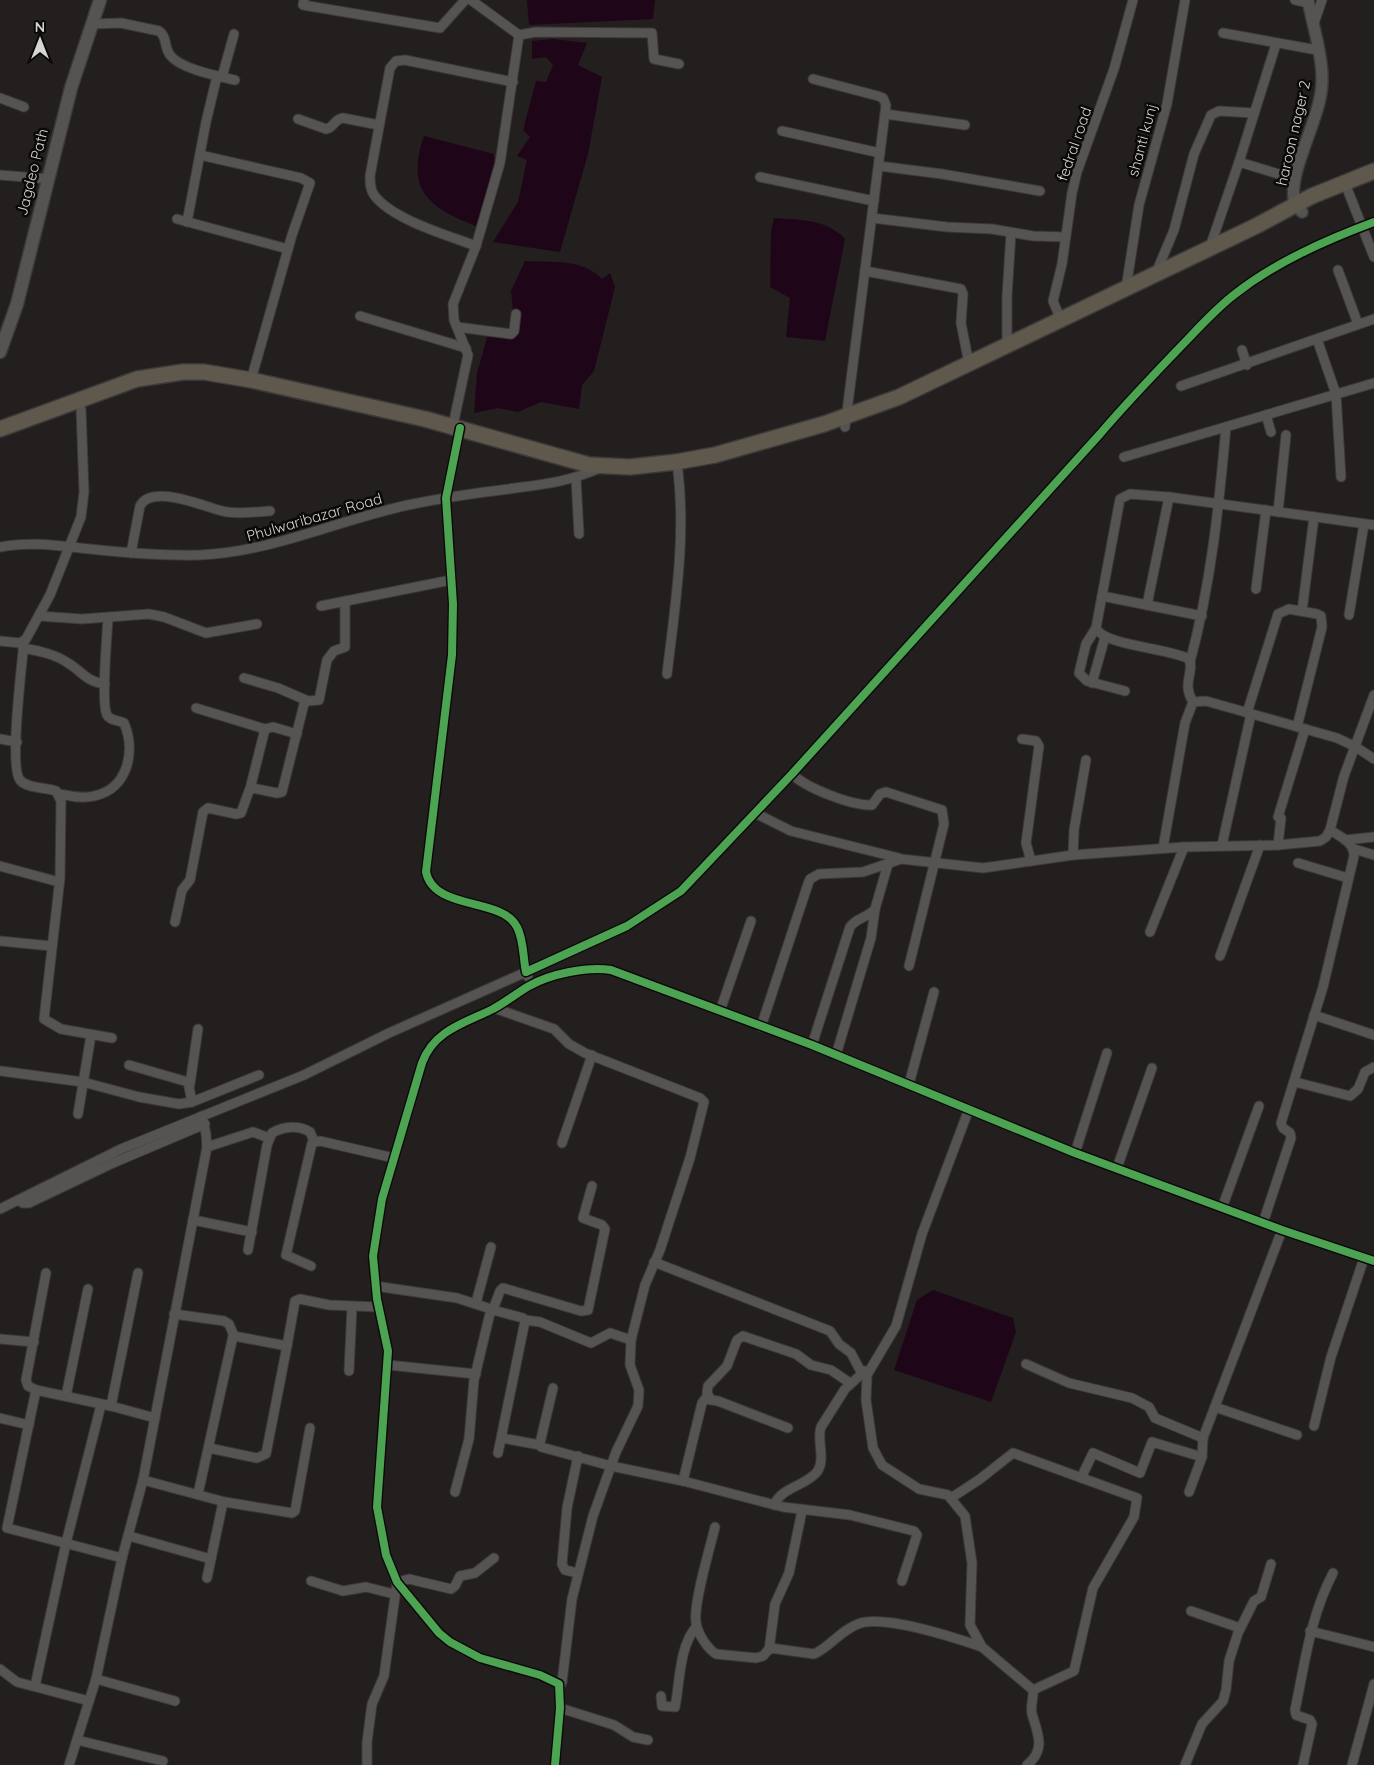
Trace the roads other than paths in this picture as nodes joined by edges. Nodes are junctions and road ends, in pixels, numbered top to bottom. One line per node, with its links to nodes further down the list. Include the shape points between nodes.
1 (100, 0): 10 (main road, Jagdeo Path)
2 (304, 0): 3 (street, via 303,5 440,28)
3 (465, 0)
4 (471, 0): 14 (street)
5 (1132, 0): 50 (street, fedral road, via 1107,90 1077,172)
6 (1185, 0): 58 (street, shanti kunj, via 1167,104 1139,205)
7 (1295, 0): 9 (street)
8 (1322, 0): 11 (street)
9 (1308, 2): 11 (street, haroon nager 2)
10 (92, 24): 18 (street, via 121,23 159,31 164,35 167,50 174,59); 37 (main road, Jagdeo Path, via 70,88)
11 (1313, 28): 16 (street, haroon nager 2)
12 (1223, 33): 15 (street)
13 (234, 34): 18 (street)
14 (519, 35): 17 (street, via 536,32 652,33 654,59); 21 (street)
15 (1276, 44): 16 (street); 24 (street)
16 (1317, 50): 38 (street, haroon nager 2, via 1321,68 1320,101)
17 (679, 64)
18 (220, 76): 20 (street); 31 (street)
19 (813, 79): 25 (street, via 883,98)
20 (235, 80)
21 (513, 82): 27 (street, via 417,62 396,61 390,68); 51 (street, via 500,163)
22 (0, 98): 23 (street)
23 (24, 107)
24 (1254, 113): 32 (street); 57 (street, via 1219,111 1211,115 1194,154 1174,230)
25 (885, 114): 28 (street); 30 (street)
26 (298, 119): 27 (street, via 326,129 341,118)
27 (379, 125): 51 (street, via 370,176 373,193 401,215)
28 (965, 125)
29 (782, 131): 30 (street)
30 (880, 154): 33 (street)
31 (200, 155): 46 (street); 53 (street, via 310,182)
32 (1239, 162): 38 (street); 52 (street)
33 (879, 166): 40 (street); 42 (street)
34 (1374, 172): 43 (highway)
35 (0, 175): 37 (street)
36 (760, 177): 42 (street)
37 (48, 179): 69 (main road, Jagdeo Path, via 17,304)
38 (1295, 179): 43 (street, haroon nager 2, via 1294,200)
39 (1374, 181): 41 (highway)
40 (1040, 191)
41 (1348, 191): 43 (highway); 48 (street)
42 (874, 201): 44 (street)
43 (1299, 208): 52 (highway); 62 (highway)
44 (872, 218): 49 (street); 55 (street)
45 (177, 219): 46 (street)
46 (187, 222): 53 (street)
47 (1374, 222): 48 (street)
48 (1363, 226): 54 (street); 140 (street, via 1290,259 1217,309 1126,404)
49 (1011, 232): 50 (street); 66 (street)
50 (1065, 237): 62 (street, fedral road, via 1053,301)
51 (476, 246): 64 (street, via 452,304)
52 (1210, 247): 57 (highway)
53 (288, 249): 72 (street)
54 (1374, 257)
55 (865, 270): 70 (street, via 961,289 961,323); 80 (street)
56 (1338, 270): 63 (street)
57 (1156, 273): 58 (highway)
58 (1126, 288): 62 (highway)
59 (516, 314): 64 (street, via 511,334)
60 (360, 316): 67 (street)
61 (1374, 319): 63 (street)
62 (1065, 320): 66 (highway); 80 (highway, via 939,389)
63 (1358, 324): 65 (street)
64 (457, 327): 67 (street)
65 (1317, 339): 71 (street); 75 (street)
66 (1007, 345): 70 (highway)
67 (466, 348): 83 (street, via 468,363 459,394)
68 (1242, 350): 71 (street)
69 (0, 352)
70 (969, 364): 80 (highway)
71 (1247, 365): 74 (street)
72 (251, 380): 77 (highway); 78 (highway, via 204,372 162,374 137,379)
73 (1374, 383): 75 (street)
74 (1181, 386)
75 (1336, 394): 79 (street); 91 (street)
76 (81, 409): 77 (highway, via 140,388 184,381 223,384); 78 (highway); 102 (street, via 84,502)
77 (364, 410): 83 (highway)
78 (52, 415): 82 (highway); 86 (highway)
79 (1266, 415): 81 (street); 84 (street)
80 (846, 422): 88 (highway, via 715,455 653,465); 89 (highway, via 717,464)
81 (1226, 427): 87 (street); 94 (street)
82 (0, 429)
83 (456, 431): 88 (highway); 90 (highway); 93 (street)
84 (1271, 432)
85 (1286, 435): 97 (street)
86 (0, 438)
87 (1124, 457)
88 (602, 467): 90 (street, Phulwaribazar Road)
89 (678, 471): 90 (highway, via 616,477); 121 (street, via 680,554)
90 (581, 476): 93 (street, Phulwaribazar Road); 100 (street)
91 (1341, 477)
92 (1169, 497): 94 (street); 106 (street, via 1130,494 1120,499); 108 (street)
93 (446, 498): 103 (street, Phulwaribazar Road, via 332,524 246,550 182,555); 104 (street)
94 (1220, 503): 95 (street); 113 (street)
95 (1266, 510): 97 (street); 105 (street)
96 (270, 511): 103 (street, via 229,512 185,500 151,497 142,501 140,506)
97 (1278, 512): 98 (street)
98 (1314, 517): 99 (street); 110 (street)
99 (1369, 524): 111 (street)
100 (579, 534)
101 (0, 547): 102 (street, Phulwaribazar Road, via 26,544)
102 (69, 547): 103 (street, Phulwaribazar Road); 112 (street)
103 (131, 553)
104 (451, 580): 107 (street); 171 (street, via 452,655 427,880 436,890 512,921 519,932)
105 (1256, 589)
106 (1102, 596): 108 (street); 116 (street)
107 (345, 601): 109 (street); 127 (street, via 345,647 334,651 327,660 319,700)
108 (1147, 605): 113 (street)
109 (321, 606)
110 (1302, 611): 130 (street, via 1289,609 1278,614); 131 (street, via 1321,616 1322,627)
111 (1349, 615)
112 (39, 616): 114 (street); 119 (street)
113 (1202, 616): 120 (street)
114 (108, 618): 115 (street, via 155,615 206,633); 124 (street)
115 (257, 624)
116 (1096, 628): 117 (street); 123 (street, via 1086,644 1079,668 1082,677)
117 (1105, 638): 120 (street, via 1179,655); 123 (street)
118 (0, 641): 119 (street)
119 (24, 645): 124 (street, via 59,658 90,681); 136 (street)
120 (1190, 662): 128 (street, via 1187,686)
121 (667, 674)
122 (244, 678): 127 (street)
123 (1092, 683): 125 (street)
124 (105, 684): 142 (street, via 108,716 124,723 130,740 127,764 116,784 104,793 80,797)
125 (1126, 691)
126 (1374, 698): 137 (street)
127 (305, 700): 133 (street)
128 (1193, 702): 130 (street, via 1206,701); 151 (street, via 1185,723)
129 (196, 708): 132 (street)
130 (1249, 714): 131 (street); 147 (street)
131 (1301, 728): 137 (street); 149 (street, via 1279,817)
132 (265, 729): 133 (street, via 273,727); 141 (street)
133 (297, 734): 141 (street, via 282,792)
134 (0, 739): 136 (street)
135 (1022, 739): 156 (street, via 1036,741 1039,746 1026,843)
136 (16, 742): 142 (street, via 16,768 21,782 52,789)
137 (1356, 746): 138 (street); 144 (street, via 1344,776)
138 (1374, 759)
139 (1086, 760): 153 (street)
140 (792, 774): 143 (street); 157 (street, via 812,788 861,804 872,805 880,794 886,792 939,808 944,819)
141 (250, 789): 165 (street, via 241,812 236,814 208,808 203,812 190,880 182,890)
142 (59, 794): 162 (street, via 62,814)
143 (755, 813): 155 (street, via 791,831); 171 (street, via 681,891 663,905 619,930)
144 (1330, 830): 146 (street); 149 (street, via 1320,841)
145 (1374, 837): 146 (street)
146 (1345, 840): 152 (street)
147 (1222, 845): 148 (street); 150 (street)
148 (1260, 845): 149 (street); 169 (street)
149 (1278, 845)
150 (1184, 847): 151 (street); 166 (street)
151 (1163, 848): 153 (street)
152 (1354, 849): 154 (street); 161 (street)
153 (1072, 855): 156 (street)
154 (1374, 855)
155 (901, 859): 157 (street); 159 (street)
156 (1031, 861): 157 (street, via 983,868)
157 (935, 862): 170 (street)
158 (1298, 863): 161 (street)
159 (888, 864): 163 (street); 177 (street, via 863,872 825,873 810,879)
160 (0, 866): 162 (street)
161 (1348, 878): 176 (street, via 1335,941)
162 (59, 882): 168 (street)
163 (875, 909): 182 (street, via 850,927); 185 (street, via 871,938)
164 (751, 921): 175 (street)
165 (175, 922)
166 (1150, 932)
167 (0, 942): 168 (street)
168 (51, 946): 179 (street, via 44,1019 61,1029)
169 (1220, 956)
170 (909, 966)
171 (526, 972): 172 (street); 199 (street, via 389,1032)
172 (531, 984): 174 (street); 175 (street, via 585,969 602,969)
173 (934, 992): 194 (street)
174 (494, 1008): 184 (street, via 554,1029 570,1044); 205 (street, via 443,1033 430,1046 422,1062)
175 (720, 1011): 177 (street)
176 (1314, 1015): 180 (street); 192 (street)
177 (761, 1027): 182 (street)
178 (198, 1029): 193 (street)
179 (91, 1035): 181 (street); 191 (street)
180 (1374, 1035)
181 (112, 1038)
182 (812, 1046): 185 (street)
183 (1107, 1053): 204 (street)
184 (592, 1055): 202 (street); 218 (street, via 664,1082 704,1102 690,1158)
185 (836, 1055): 194 (street)
186 (130, 1065): 193 (street)
187 (1374, 1067): 192 (street, via 1365,1072 1358,1089 1350,1096)
188 (1152, 1068): 206 (street)
189 (1, 1071): 191 (street)
190 (259, 1075): 195 (street)
191 (83, 1082): 195 (street, via 161,1102); 198 (street)
192 (1295, 1082): 211 (street, via 1281,1123 1291,1138)
193 (190, 1084): 195 (street)
194 (909, 1084): 197 (street)
195 (192, 1102)
196 (1259, 1106): 208 (street)
197 (969, 1109): 204 (street); 237 (street, via 922,1234 896,1326 886,1347)
198 (78, 1114)
199 (203, 1120): 203 (street); 209 (street, via 121,1149)
200 (269, 1138): 201 (street, via 277,1130 300,1127 310,1132); 203 (street, via 253,1132); 213 (street)
201 (314, 1141): 205 (street); 219 (street, via 310,1146 286,1255)
202 (562, 1143)
203 (207, 1147): 210 (street)
204 (1075, 1153): 206 (street)
205 (394, 1158): 222 (street, via 375,1234)
206 (1117, 1168): 208 (street)
207 (592, 1186): 227 (street, via 583,1218 602,1224 605,1229 588,1310 581,1311 504,1288)
208 (1222, 1208): 211 (street)
209 (0, 1209)
210 (192, 1220): 213 (street); 228 (street)
211 (1263, 1223): 212 (street)
212 (1282, 1230): 216 (street); 247 (street)
213 (252, 1232): 215 (street)
214 (491, 1247): 224 (street)
215 (248, 1250)
216 (1364, 1258): 217 (street); 251 (street, via 1331,1357)
217 (1374, 1260)
218 (654, 1262): 232 (street); 237 (street, via 830,1331 838,1344 851,1353 859,1369)
219 (311, 1266)
220 (46, 1273): 233 (street)
221 (138, 1273): 246 (street)
222 (375, 1286): 224 (street); 226 (street)
223 (88, 1289): 243 (street)
224 (476, 1303): 227 (street)
225 (352, 1307): 226 (street); 234 (street, via 295,1300); 238 (street)
226 (378, 1307): 236 (street, via 386,1337)
227 (492, 1311): 229 (street); 239 (street)
228 (174, 1314): 230 (street, via 228,1322); 249 (street)
229 (525, 1320): 232 (street, via 540,1322 591,1343 610,1333); 255 (street)
230 (233, 1336): 234 (street); 258 (street)
231 (0, 1339): 233 (street)
232 (630, 1340): 262 (street, via 630,1365 639,1390 638,1406)
233 (34, 1342): 242 (street, via 26,1384)
234 (287, 1346): 258 (street, via 266,1454 257,1458)
235 (1026, 1364): 256 (street, via 1069,1384 1137,1400 1149,1407 1155,1418)
236 (388, 1365): 239 (street); 286 (street, via 377,1507 388,1565)
237 (867, 1371): 240 (street); 269 (street, via 866,1400 873,1448 879,1462 919,1489 944,1493)
238 (349, 1372)
239 (476, 1374): 266 (street, via 471,1430)
240 (850, 1383): 244 (street, via 831,1370 811,1365 796,1354 744,1336 738,1340 726,1369 708,1386); 271 (street, via 819,1432 817,1472 783,1491)
241 (553, 1388): 257 (street)
242 (36, 1390): 243 (street); 250 (street)
243 (66, 1396): 245 (street)
244 (710, 1398): 253 (street); 265 (street, via 702,1403)
245 (101, 1405): 246 (street); 276 (street)
246 (111, 1406): 249 (street)
247 (1215, 1407): 254 (street); 256 (street)
248 (0, 1418): 250 (street)
249 (155, 1418): 264 (street)
250 (29, 1425): 274 (street)
251 (1314, 1426)
252 (310, 1428): 270 (street, via 294,1512)
253 (788, 1428)
254 (1297, 1435)
255 (502, 1438): 257 (street); 259 (street)
256 (1203, 1438): 261 (street)
257 (540, 1445): 260 (street)
258 (209, 1448): 268 (street)
259 (498, 1453)
260 (578, 1456): 262 (street); 281 (street, via 567,1508 562,1564 565,1570)
261 (1202, 1457): 263 (street, via 1152,1442 1140,1473 1093,1453); 267 (street)
262 (611, 1466): 265 (street); 281 (street)
263 (1081, 1478): 269 (street, via 1013,1453); 300 (street, via 1137,1498 1134,1517 1093,1588 1074,1671)
264 (144, 1480): 268 (street); 275 (street)
265 (683, 1480): 271 (street)
266 (455, 1492)
267 (1189, 1492)
268 (198, 1494): 270 (street)
269 (952, 1498): 292 (street, via 967,1524 972,1563 969,1619 973,1634)
270 (223, 1502): 279 (street)
271 (774, 1505): 272 (street)
272 (802, 1511): 285 (street, via 850,1515 916,1532); 294 (street, via 789,1573 775,1604)
273 (715, 1527): 289 (street)
274 (3, 1529): 276 (street)
275 (129, 1536): 277 (street); 279 (street)
276 (66, 1543): 277 (street); 298 (street)
277 (122, 1558): 296 (street)
278 (494, 1558): 286 (street, via 475,1573 460,1576 453,1588 409,1579)
279 (211, 1559): 283 (street)
280 (1271, 1564): 290 (street, via 1261,1598 1254,1602)
281 (578, 1573): 299 (street)
282 (1333, 1573): 291 (street, via 1319,1601)
283 (207, 1578)
284 (311, 1581): 287 (street, via 343,1591 366,1587)
285 (902, 1581)
286 (397, 1582): 287 (street); 299 (street, via 439,1633 458,1648 540,1675)
287 (394, 1594): 309 (street, via 384,1676 372,1704)
288 (1191, 1611): 290 (street)
289 (696, 1626): 294 (street, via 716,1654 756,1658); 301 (street, via 687,1645 675,1707 662,1706)
290 (1240, 1628): 312 (street, via 1229,1661 1223,1700 1202,1724)
291 (1310, 1631): 293 (street); 313 (street, via 1295,1710 1296,1715 1310,1720 1312,1724)
292 (982, 1647): 294 (street, via 909,1626 866,1622 848,1628 814,1654 776,1648); 300 (street)
293 (1374, 1647)
294 (769, 1650)
295 (0, 1669): 298 (street, via 17,1682)
296 (96, 1679): 302 (street); 303 (street)
297 (1374, 1684): 314 (street)
298 (35, 1686): 302 (street)
299 (560, 1686): 304 (street)
300 (1033, 1690): 311 (street, via 1038,1751 1036,1758)
301 (661, 1696)
302 (89, 1701): 305 (street)
303 (175, 1701)
304 (560, 1708): 306 (street); 310 (street)
305 (77, 1740): 307 (street); 308 (street)
306 (648, 1740)
307 (163, 1761)
308 (69, 1765)
309 (366, 1765)
310 (555, 1765)
311 (1027, 1765)
312 (1185, 1765)
313 (1303, 1765)
314 (1352, 1765)

